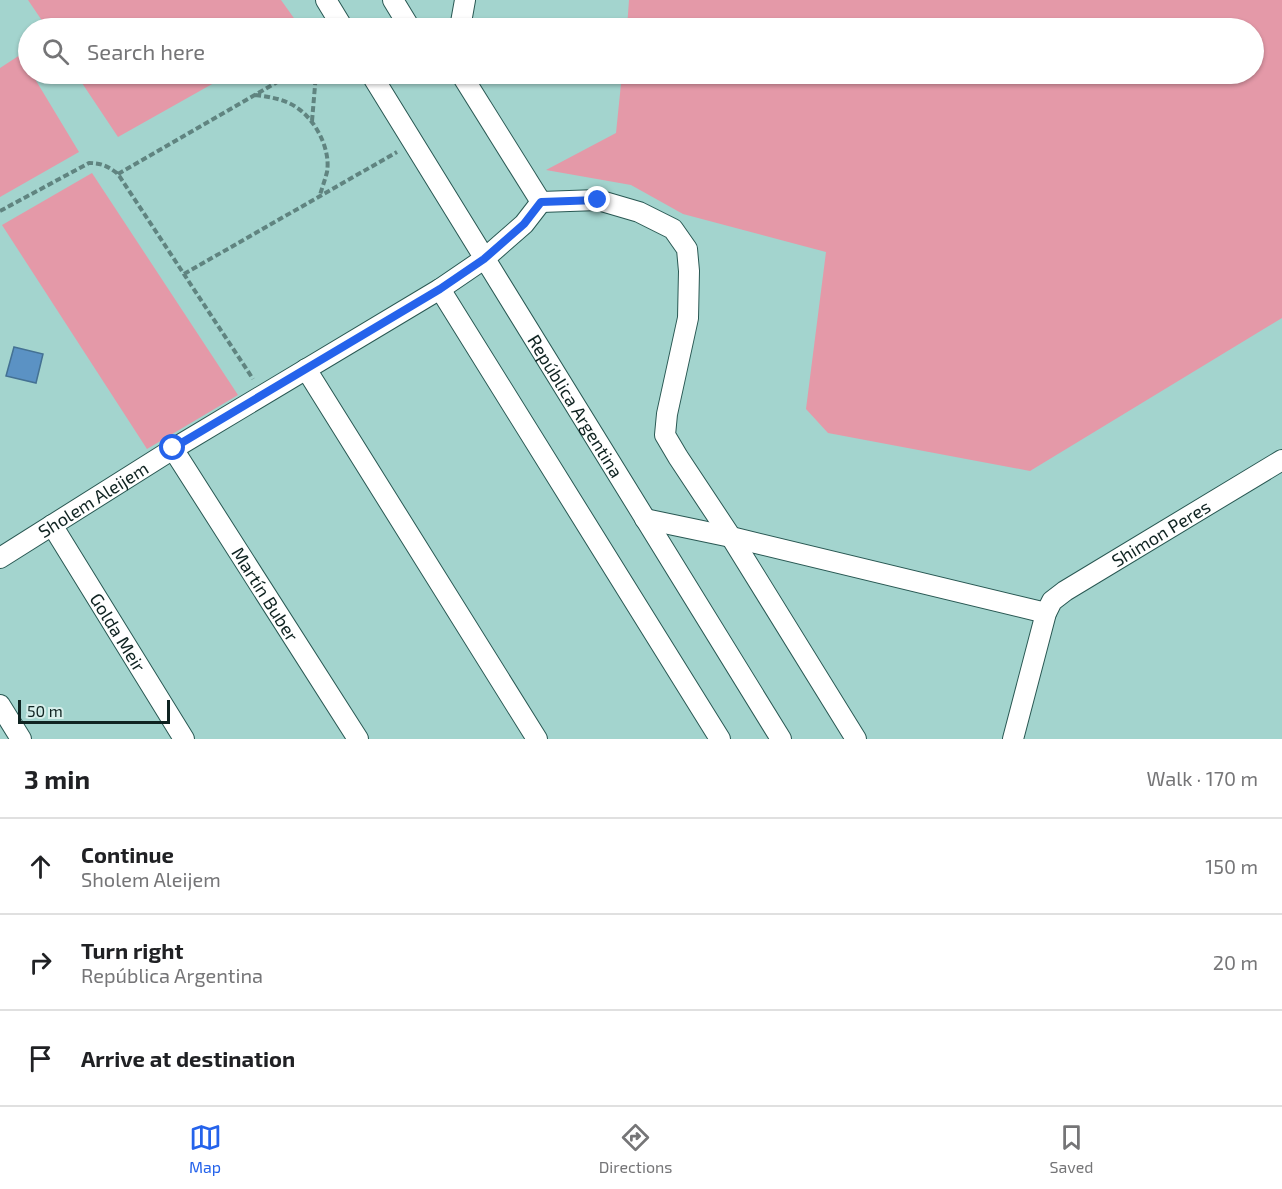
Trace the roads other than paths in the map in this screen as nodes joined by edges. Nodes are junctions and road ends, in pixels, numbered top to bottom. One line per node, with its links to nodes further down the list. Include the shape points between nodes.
1 (326, 0): 4 (street)
2 (393, 0): 5 (street)
3 (465, 0): 6 (street)
4 (337, 18)
5 (404, 18)
6 (462, 18)
7 (376, 84): 10 (street, República Argentina)
8 (467, 84): 9 (street)
9 (541, 202): 10 (street, Sholem Aleijem, via 524,224); 17 (street, via 598,200 639,212 673,229 687,249 688,318 665,435)
10 (484, 259): 11 (street, Sholem Aleijem); 15 (street, República Argentina)
11 (440, 289): 12 (street, Sholem Aleijem); 25 (street)
12 (306, 369): 13 (street, Sholem Aleijem); 24 (street)
13 (173, 448): 16 (street, Sholem Aleijem); 23 (street, Martín Buber)
14 (1282, 460): 19 (street, Shimon Peres, via 1065,591 1052,601)
15 (645, 519): 17 (street); 26 (street, República Argentina)
16 (52, 525): 18 (street, Sholem Aleijem); 22 (street, Golda Meir)
17 (731, 537): 19 (street); 27 (street)
18 (0, 558)
19 (1046, 613): 28 (street)
20 (0, 705): 21 (street)
21 (21, 739)
22 (184, 739)
23 (358, 739)
24 (537, 739)
25 (720, 739)
26 (781, 739)
27 (856, 739)
28 (1013, 739)

